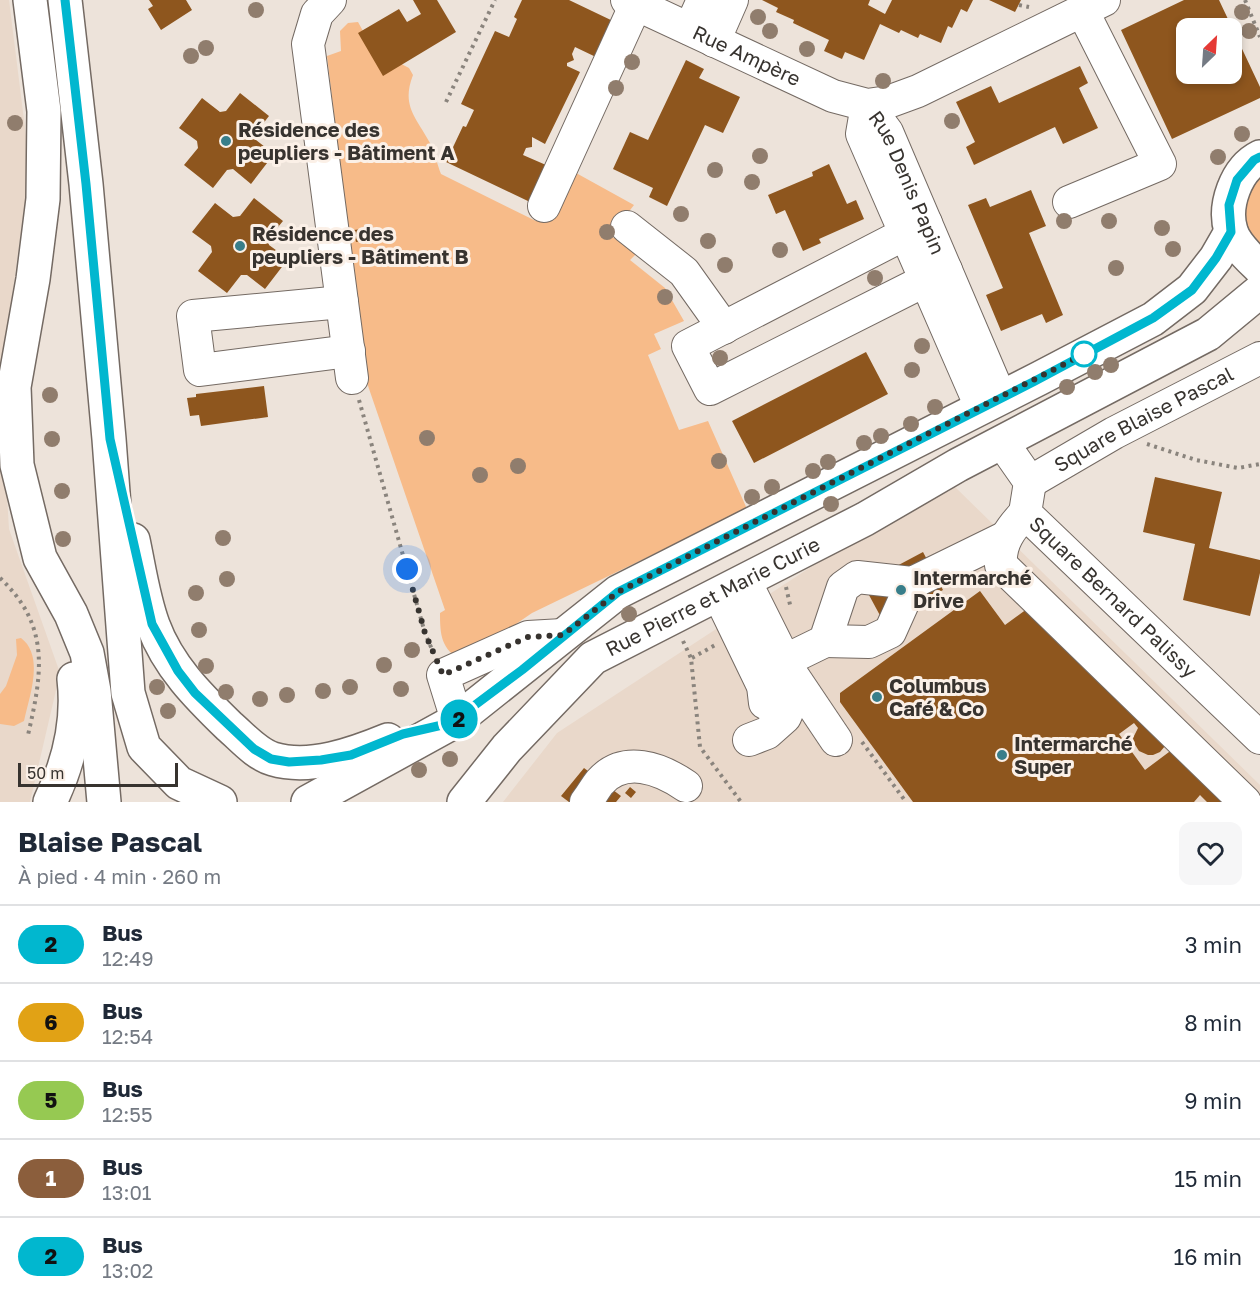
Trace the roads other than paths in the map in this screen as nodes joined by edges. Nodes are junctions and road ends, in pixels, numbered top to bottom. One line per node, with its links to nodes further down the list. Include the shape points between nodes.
1 (30, 0): 25 (main road, via 44,111 43,199 14,387)
2 (65, 0): 23 (main road)
3 (330, 0): 19 (street, via 317,14 308,44)
4 (703, 0): 8 (street)
5 (732, 0): 8 (street)
6 (632, 2): 8 (street, Rue Ampère); 12 (street)
7 (1093, 5): 9 (street, via 918,91); 11 (street, via 1160,164)
8 (702, 35): 9 (street, Rue Ampère, via 833,96)
9 (867, 105): 14 (street, Rue Denis Papin, via 862,134)
10 (1260, 157): 15 (main road, via 1237,180 1229,205)
11 (1069, 202)
12 (544, 206)
13 (627, 227): 20 (street, via 684,272)
14 (916, 228): 17 (street, Rue Denis Papin); 20 (street)
15 (1231, 232): 16 (main road); 22 (main road, Rue Pierre et Marie Curie, via 1192,290 1153,318)
16 (1260, 268)
17 (936, 275): 20 (street, via 710,389 688,346); 22 (street, Rue Denis Papin)
18 (1260, 291): 24 (main road, Rue Pierre et Marie Curie, via 1208,334)
19 (342, 302): 19 (street, via 350,364 200,370 193,316)
20 (724, 328)
21 (1260, 358): 26 (street, Square Blaise Pascal)
22 (1003, 396): 24 (main road, Rue Pierre et Marie Curie, via 1025,400 1005,413 1000,425); 28 (main road, Rue Pierre et Marie Curie)
23 (110, 439): 35 (main road, via 152,624 195,693 254,749 271,759 289,762 321,760 351,755 403,734); 43 (main road, via 128,693 144,747 179,783)
24 (1002, 442): 26 (street); 30 (main road, Rue Pierre et Marie Curie)
25 (17, 465): 39 (main road, via 12,497 18,531 72,660 77,700 70,751); 40 (main road, via 40,558 87,653)
26 (1030, 482): 27 (street, Square Bernard Palissy)
27 (1015, 525): 29 (street); 36 (street, Square Bernard Palissy); 47 (street, via 1000,554 1001,565)
28 (741, 529): 30 (main road, via 736,544 715,569 714,578); 31 (main road, Rue Pierre et Marie Curie, via 618,592)
29 (912, 583): 32 (street, via 890,632 869,642); 32 (street, via 857,577 843,586)
30 (732, 588): 33 (street); 34 (street); 45 (main road, Rue Pierre et Marie Curie, via 593,658 507,748)
31 (563, 635): 35 (main road, Rue Pierre et Marie Curie); 35 (street, via 528,637 443,675)
32 (825, 641): 33 (street)
33 (788, 667): 34 (street); 34 (street, via 794,696 785,717 767,733 749,740 760,725 765,704); 37 (street)
34 (763, 686)
35 (454, 722): 44 (main road, Rue Pierre et Marie Curie)
36 (1260, 738)
37 (836, 740)
38 (686, 786): 46 (street, via 672,776 641,765 621,767 601,781)
39 (50, 802)
40 (104, 802)
41 (175, 802): 42 (main road)
42 (200, 802)
43 (220, 802)
44 (308, 802)
45 (464, 802)
46 (586, 802)
47 (1245, 802)

